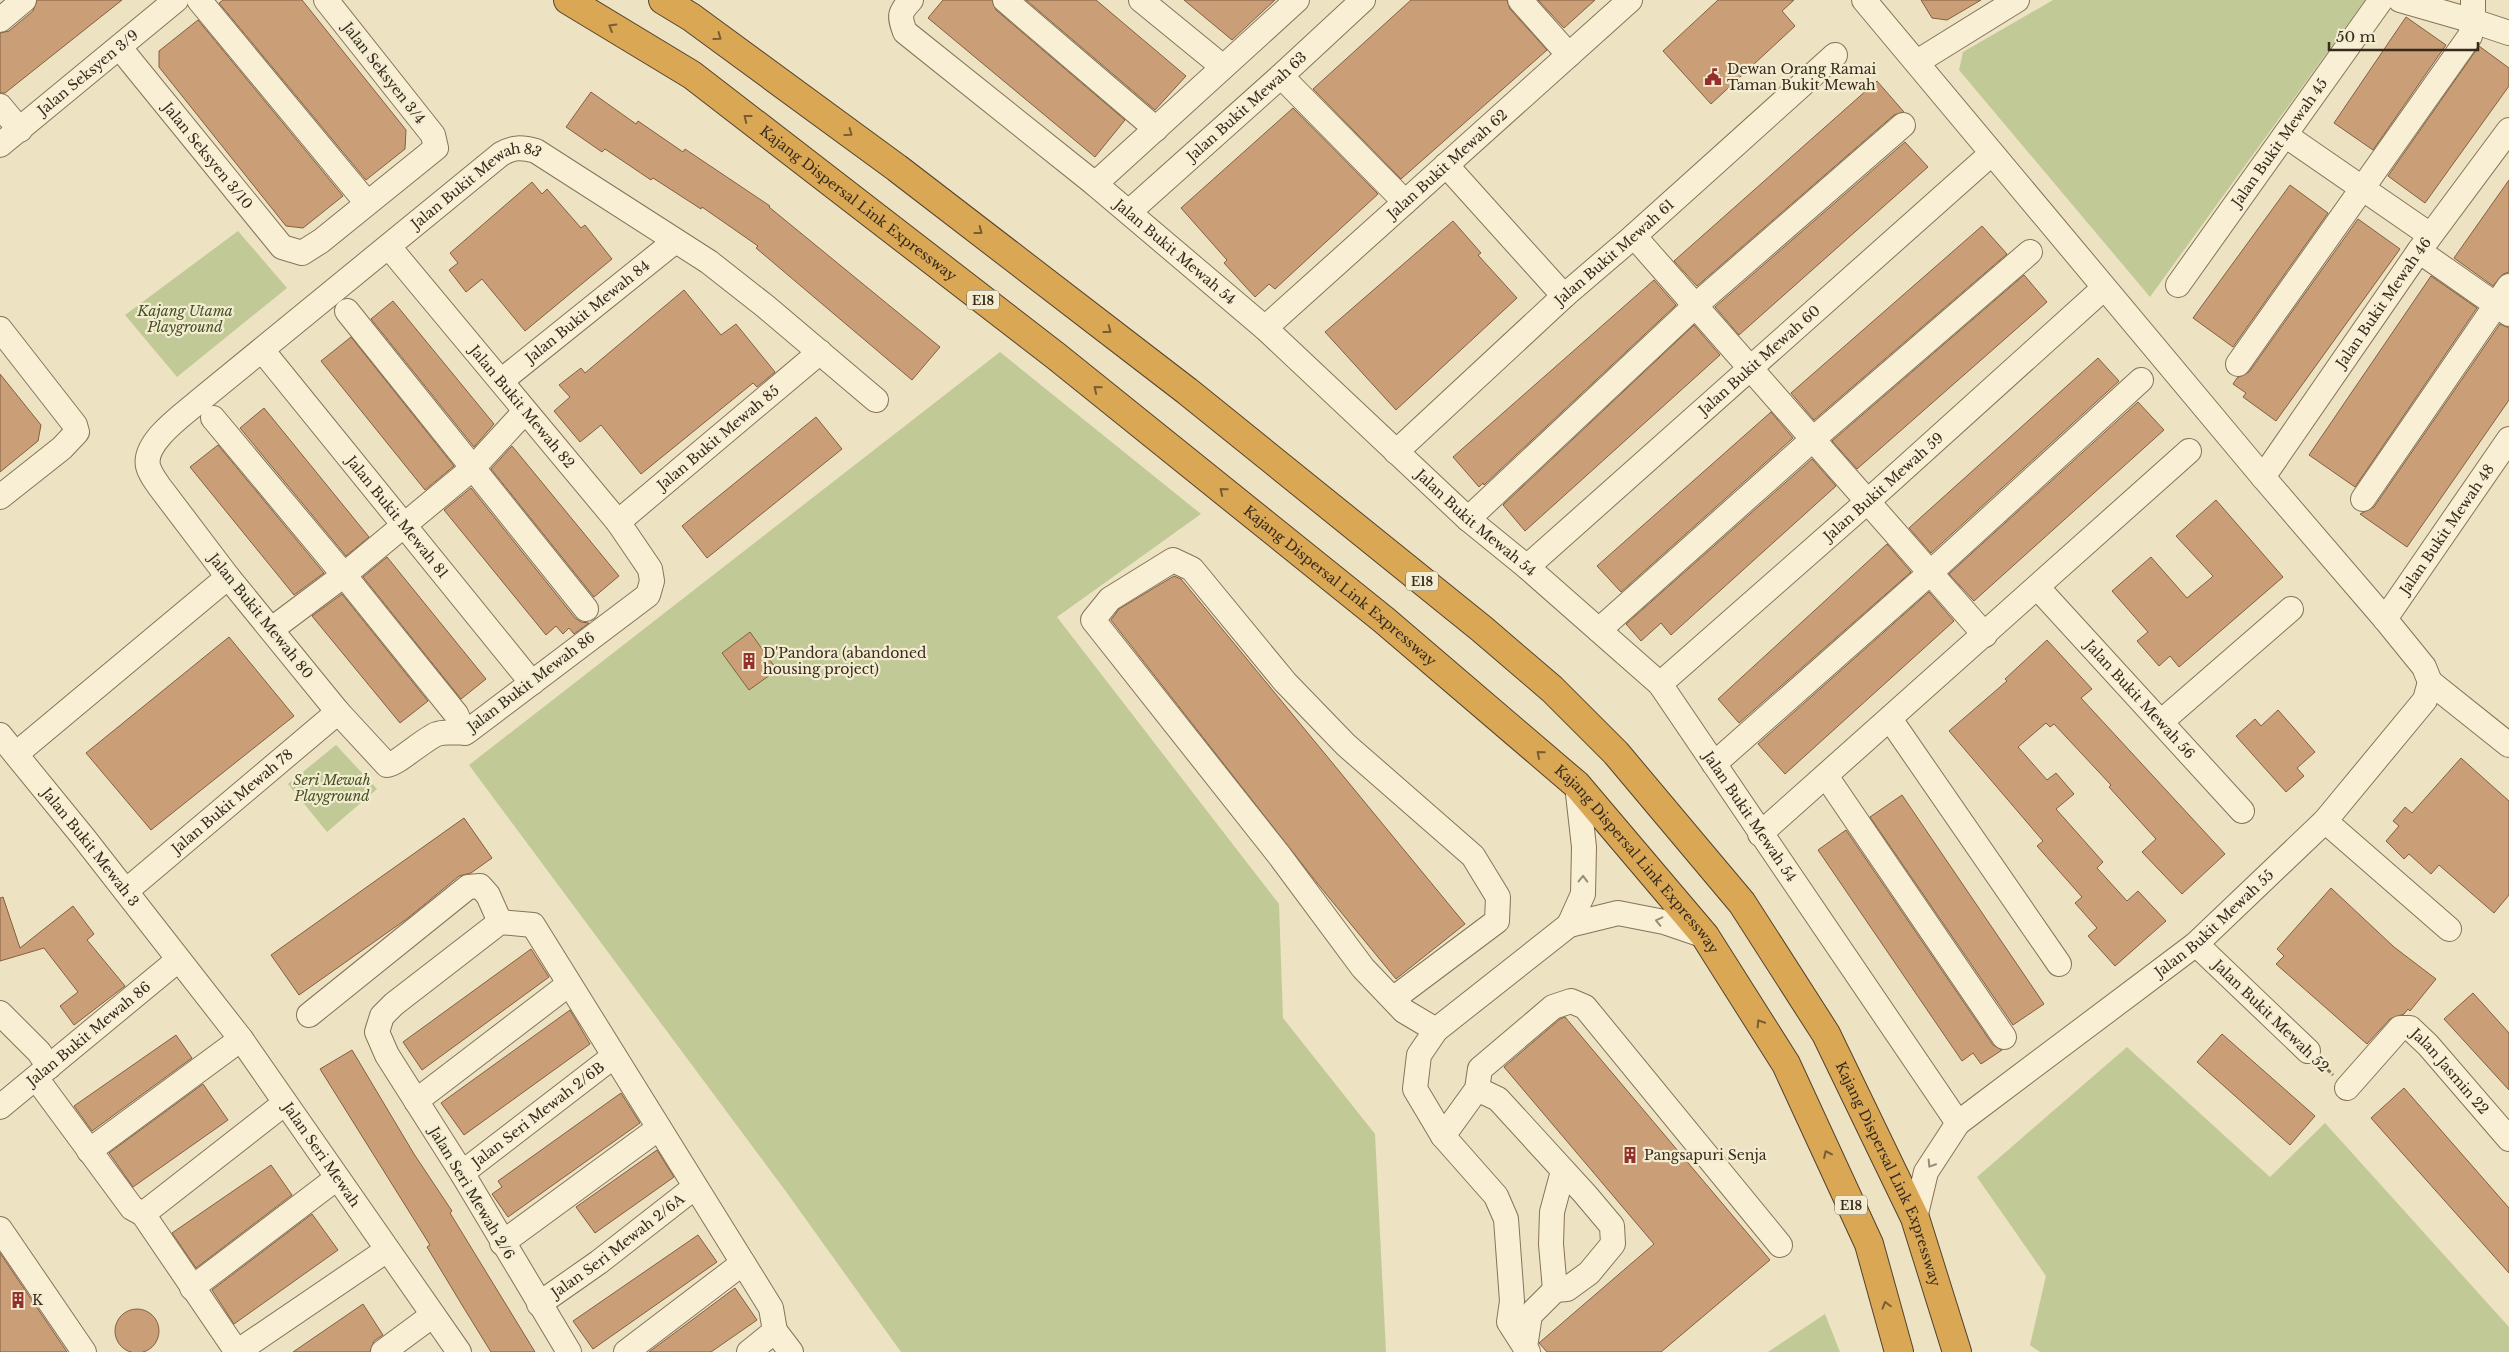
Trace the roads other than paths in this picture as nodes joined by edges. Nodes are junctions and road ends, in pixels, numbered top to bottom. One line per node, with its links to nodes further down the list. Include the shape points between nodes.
1 (24, 0): 20 (street)
2 (176, 0): 22 (street, Jalan Seksyen 3/9)
3 (199, 0): 40 (street)
4 (326, 0): 40 (street, Jalan Seksyen 3/4, via 433,135 436,148)
5 (568, 0): 102 (highway, Kajang Dispersal Link Expressway / E18, one-way to 5, via 1384,620 1056,356 692,75)
6 (663, 0): 18 (highway, Kajang Dispersal Link Expressway / E18)
7 (1004, 0): 30 (street)
8 (1141, 0): 26 (street)
9 (1363, 0): 27 (street, Jalan Bukit Mewah 63)
10 (1520, 0): 23 (street)
11 (1630, 0): 23 (street, Jalan Bukit Mewah 62)
12 (1864, 0): 25 (street)
13 (2017, 0): 25 (street)
14 (2381, 0): 33 (street, Jalan Bukit Mewah 45)
15 (2400, 0): 19 (street)
16 (1289, 2): 26 (street)
17 (906, 5): 37 (street, Jalan Bukit Mewah 54, via 900,20 905,32)
18 (682, 8): 139 (highway, Kajang Dispersal Link Expressway / E18, one-way to 139, via 1187,391 1552,689 1616,753 1742,903 1826,1034)
19 (2473, 10): 21 (street); 38 (street, via 2470,36)
20 (0, 20)
21 (2509, 34)
22 (120, 48): 31 (street, Jalan Seksyen 3/9); 40 (street, Jalan Seksyen 3/10, via 282,247 302,253 322,241)
23 (1569, 55): 36 (street, Jalan Bukit Mewah 62)
24 (1835, 55): 42 (street, Jalan Bukit Mewah 61)
25 (1917, 62): 35 (street)
26 (1223, 67): 30 (street)
27 (1281, 76): 39 (street); 41 (street, Jalan Bukit Mewah 63)
28 (0, 106): 31 (street)
29 (1903, 125): 51 (street)
30 (1156, 129): 37 (street)
31 (20, 130): 34 (street, Jalan Seksyen 3/9)
32 (2509, 130): 44 (street, Jalan Bukit Mewah 46)
33 (2285, 135): 38 (street); 47 (street, Jalan Bukit Mewah 45)
34 (0, 146)
35 (1991, 154): 48 (street); 58 (street, Jalan Bukit Mewah 60)
36 (1446, 165): 39 (street, Jalan Bukit Mewah 62); 49 (street)
37 (1095, 184): 41 (street, Jalan Bukit Mewah 54)
38 (2364, 188): 44 (street); 57 (street)
39 (1405, 202): 53 (street, Jalan Bukit Mewah 62)
40 (367, 203)
41 (1129, 212): 53 (street, Jalan Bukit Mewah 54)
42 (1634, 236): 49 (street, Jalan Bukit Mewah 61); 51 (street)
43 (674, 242): 45 (street, Jalan Bukit Mewah 83, via 536,151 521,147 501,154); 56 (street, Jalan Bukit Mewah 83, via 709,262); 60 (street, Jalan Bukit Mewah 84)
44 (2425, 243): 50 (street); 70 (street, Jalan Bukit Mewah 46)
45 (389, 247): 55 (street, Jalan Bukit Mewah 83); 60 (street, Jalan Bukit Mewah 82)
46 (2030, 252): 65 (street)
47 (2178, 286)
48 (2104, 288): 70 (street); 73 (street, Jalan Bukit Mewah 59)
49 (1564, 296): 67 (street, Jalan Bukit Mewah 61)
50 (2505, 302): 72 (street)
51 (1696, 305): 58 (street); 74 (street)
52 (347, 311): 69 (street)
53 (1265, 328): 67 (street, Jalan Bukit Mewah 54)
54 (0, 329): 71 (street, via 75,425 77,432 62,448)
55 (262, 350): 68 (street, Jalan Bukit Mewah 83, via 157,439); 76 (street, Jalan Bukit Mewah 81)
56 (820, 352): 61 (street, Jalan Bukit Mewah 83); 75 (street, Jalan Bukit Mewah 85)
57 (2238, 364)
58 (1750, 367): 65 (street); 77 (street, Jalan Bukit Mewah 60)
59 (2142, 380): 79 (street)
60 (501, 381): 75 (street, Jalan Bukit Mewah 82)
61 (876, 400)
62 (213, 418): 80 (street)
63 (518, 419): 69 (street)
64 (2509, 439): 85 (street, Jalan Bukit Mewah 48)
65 (1812, 440): 73 (street); 87 (street)
66 (2189, 451): 82 (street)
67 (1396, 452): 74 (street, Jalan Bukit Mewah 54)
68 (148, 460): 81 (street, Jalan Bukit Mewah 80, via 150,473)
69 (474, 468): 76 (street); 83 (street)
70 (2262, 477): 85 (street)
71 (1, 495)
72 (2363, 499)
73 (1867, 502): 79 (street); 91 (street, Jalan Bukit Mewah 59)
74 (1468, 519): 77 (street, Jalan Bukit Mewah 54)
75 (618, 522): 78 (street, Jalan Bukit Mewah 82)
76 (405, 525): 80 (street); 90 (street, Jalan Bukit Mewah 81)
77 (1527, 567): 87 (street, Jalan Bukit Mewah 54)
78 (650, 569): 90 (street, Jalan Bukit Mewah 86, via 652,581 648,595)
79 (1930, 573): 88 (street); 100 (street)
80 (344, 575): 86 (street); 95 (street, via 456,714)
81 (228, 577): 86 (street, Jalan Bukit Mewah 80); 98 (street)
82 (2038, 588): 88 (street); 94 (street, Jalan Bukit Mewah 56)
83 (586, 609)
84 (2291, 609): 94 (street)
85 (2385, 619): 89 (street, via 2424,667)
86 (272, 629): 92 (street, Jalan Bukit Mewah 80)
87 (1599, 630): 91 (street, Jalan Bukit Mewah 54)
88 (1985, 635): 93 (street)
89 (2430, 682): 97 (street); 104 (street, Jalan Bukit Mewah 55, via 2425,700)
90 (532, 683): 95 (street, Jalan Bukit Mewah 86)
91 (1660, 684): 100 (street, Jalan Bukit Mewah 54)
92 (338, 712): 99 (street, Jalan Bukit Mewah 80); 106 (street, Jalan Bukit Mewah 78)
93 (1890, 719): 101 (street); 113 (street)
94 (2162, 721): 103 (street, Jalan Bukit Mewah 56)
95 (465, 732): 99 (street, Jalan Bukit Mewah 86, via 438,734 391,765)
96 (0, 736): 98 (street, Jalan Bukit Mewah 3)
97 (2509, 745)
98 (16, 754): 106 (street, Jalan Bukit Mewah 3)
99 (385, 764)
100 (1714, 764): 105 (street, Jalan Bukit Mewah 54)
101 (1826, 776): 105 (street); 119 (street)
102 (1576, 785): 108 (street, one-way to 102, via 1583,894 1584,847); 110 (highway, Kajang Dispersal Link Expressway / E18)
103 (2242, 811)
104 (2325, 821): 109 (street); 111 (street, Jalan Bukit Mewah 55)
105 (1760, 834): 129 (street, Jalan Bukit Mewah 54)
106 (126, 891): 112 (street, Jalan Bukit Mewah 3)
107 (500, 922): 114 (street, via 533,926); 117 (street, via 488,895 480,886 468,887); 126 (street, Jalan Seri Mewah 2/6, via 382,1016 377,1032 387,1055)
108 (1569, 925): 110 (street, one-way to 108, via 1664,922 1618,913); 118 (street)
109 (2449, 929)
110 (1706, 936): 159 (highway, Kajang Dispersal Link Expressway / E18, one-way to 110, via 1869,1244 1786,1064)
111 (2196, 944): 121 (street, Jalan Bukit Mewah 52); 129 (street, Jalan Bukit Mewah 55)
112 (178, 960): 120 (street, Jalan Seri Mewah); 123 (street, Jalan Bukit Mewah 86)
113 (2059, 964)
114 (569, 984): 122 (street); 126 (street)
115 (1393, 999): 115 (street, via 1363,968 1279,855 1093,620 1110,599 1173,560 1192,569 1285,682 1346,744 1473,856 1498,897 1498,922); 118 (street, via 1404,1011)
116 (0, 1013): 123 (street, via 38,1052)
117 (309, 1015)
118 (1436, 1030): 131 (street, via 1419,1055 1415,1089)
119 (2004, 1037)
120 (241, 1040): 127 (street, Jalan Seri Mewah); 133 (street)
121 (2308, 1051)
122 (614, 1056): 130 (street); 135 (street, Jalan Seri Mewah 2/6B)
123 (43, 1073): 128 (street, Jalan Bukit Mewah 86); 133 (street)
124 (2347, 1088): 132 (street, Jalan Jasmin 22, via 2400,1028 2410,1028)
125 (1477, 1089): 131 (street); 134 (street, via 1498,1099); 142 (street, via 1480,1069 1553,1006 1571,1001 1585,1007)
126 (416, 1101): 135 (street, Jalan Seri Mewah 2/6)
127 (285, 1104): 136 (street, Jalan Seri Mewah); 138 (street)
128 (0, 1107)
129 (1958, 1123): 139 (street, Jalan Bukit Mewah 55, one-way to 139, via 1926,1172)
130 (659, 1128): 137 (street); 141 (street)
131 (1443, 1136): 150 (street, via 1496,1196 1506,1219 1512,1301 1509,1322)
132 (2509, 1139)
133 (89, 1151): 138 (street, via 132,1208)
134 (1563, 1171): 146 (street, via 1552,1212); 146 (street, via 1612,1226 1613,1244 1589,1273 1568,1290)
135 (462, 1173): 141 (street, Jalan Seri Mewah 2/6)
136 (337, 1178): 143 (street, Jalan Seri Mewah); 145 (street)
137 (695, 1186): 144 (street); 147 (street, Jalan Seri Mewah 2/6A, via 599,1262)
138 (143, 1214): 145 (street)
139 (1915, 1218): 160 (highway, Kajang Dispersal Link Expressway / E18)
140 (0, 1229): 151 (street)
141 (502, 1243): 147 (street, Jalan Seri Mewah 2/6)
142 (1780, 1245)
143 (387, 1250): 148 (street, Jalan Seri Mewah); 152 (street)
144 (743, 1263): 149 (street, via 771,1308); 156 (street)
145 (192, 1288): 152 (street)
146 (1555, 1290): 150 (street, via 1530,1315)
147 (539, 1304): 155 (street, Jalan Seri Mewah 2/6)
148 (433, 1315): 153 (street); 154 (street, Jalan Seri Mewah)
149 (775, 1331): 157 (street); 158 (street)
150 (1526, 1349)
151 (84, 1352)
152 (237, 1352)
153 (383, 1352)
154 (459, 1352)
155 (569, 1352)
156 (626, 1352)
157 (749, 1352)
158 (790, 1352)
159 (1900, 1352)
160 (1957, 1352)

